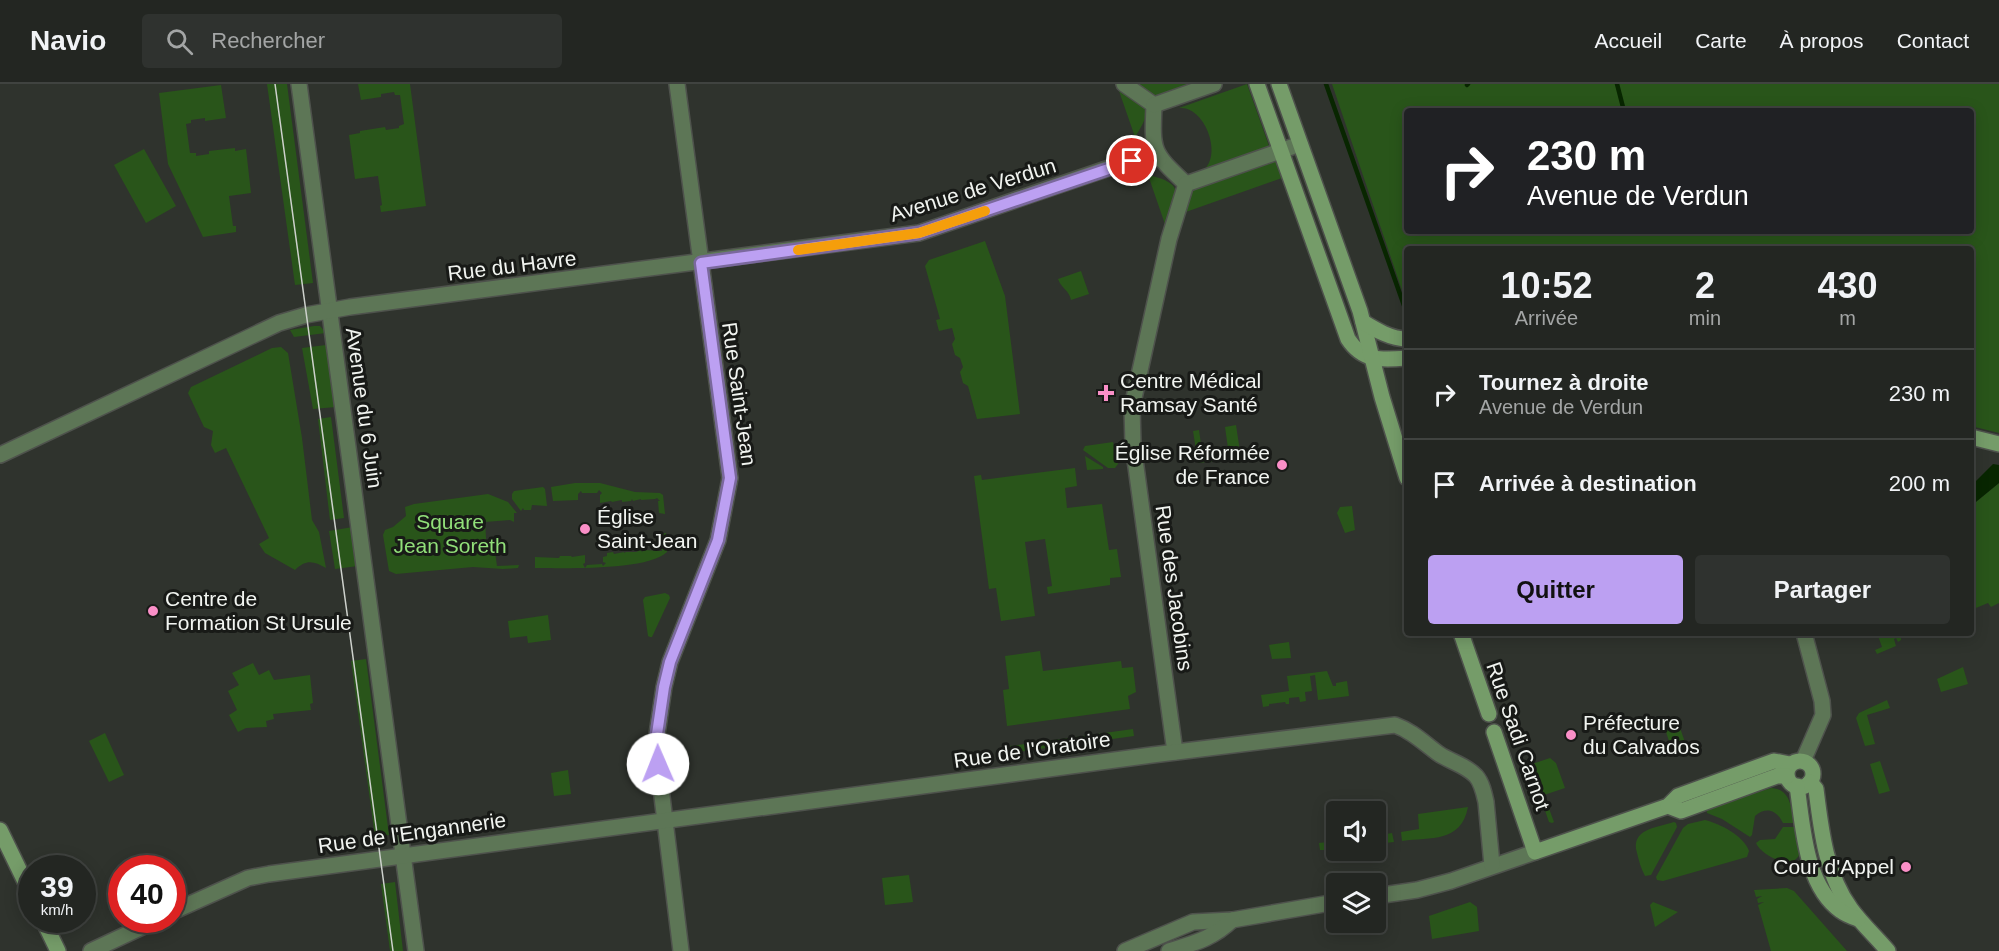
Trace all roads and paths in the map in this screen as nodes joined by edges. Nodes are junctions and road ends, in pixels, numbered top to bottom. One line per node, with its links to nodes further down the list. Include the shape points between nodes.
1 (299, 84): 13 (street, Avenue du 6 Juin)
2 (677, 84): 12 (street, Rue Saint-Jean)
3 (1124, 84): 7 (street)
4 (1214, 84): 7 (street)
5 (1257, 84): 9 (main road)
6 (1279, 84): 8 (main road)
7 (1154, 105): 10 (street)
8 (1300, 144): 9 (street); 14 (main road)
9 (1281, 151): 11 (street); 16 (main road, via 1348,339 1355,350)
10 (1153, 157): 11 (street); 12 (street, Avenue de Verdun, via 919,233)
11 (1186, 184): 26 (street, Rue des Jacobins, via 1169,239 1132,407 1133,445)
12 (701, 263): 13 (street, Rue du Havre); 28 (street, Rue Saint-Jean, via 730,478 718,540 664,687 657,734)
13 (329, 310): 20 (street, Rue du Havre, via 288,321); 31 (street, Avenue du 6 Juin)
14 (1363, 322): 15 (main road, via 1378,332); 16 (main road)
15 (1404, 339)
16 (1372, 358): 17 (main road); 21 (main road)
17 (1404, 358)
18 (1974, 438): 19 (main road)
19 (1999, 444)
20 (0, 455)
21 (1404, 468)
22 (1462, 636): 24 (main road, Rue Sadi Carnot)
23 (1805, 636): 27 (street, via 1823,715)
24 (1489, 714): 25 (street, Rue Sadi Carnot)
25 (1494, 732): 30 (main road, Rue Sadi Carnot)
26 (1175, 752): 28 (street, Rue de l'Oratoire); 32 (street, Rue de l'Oratoire, via 1395,725 1478,779 1488,812)
27 (1797, 774): 30 (main road, via 1774,761 1678,796 1668,806); 46 (main road, via 1816,789 1824,844 1843,895)
28 (664, 820): 31 (street, Rue de l'Engannerie); 43 (street, Rue Saint-Jean)
29 (0, 830): 33 (main road)
30 (1534, 852): 32 (street)
31 (403, 855): 36 (street, Rue de l'Engannerie, via 248,878); 42 (street, Avenue du 6 Juin)
32 (1492, 865): 34 (street, via 1451,881)
33 (18, 867)
34 (1386, 895)
35 (1326, 904): 37 (street)
36 (186, 906)
37 (1232, 920): 44 (street, via 1193,922); 45 (street, via 1200,942)
38 (49, 933): 40 (main road)
39 (129, 933): 41 (street)
40 (58, 951)
41 (91, 951)
42 (416, 951)
43 (681, 951)
44 (1125, 951)
45 (1169, 951)
46 (1888, 951)

